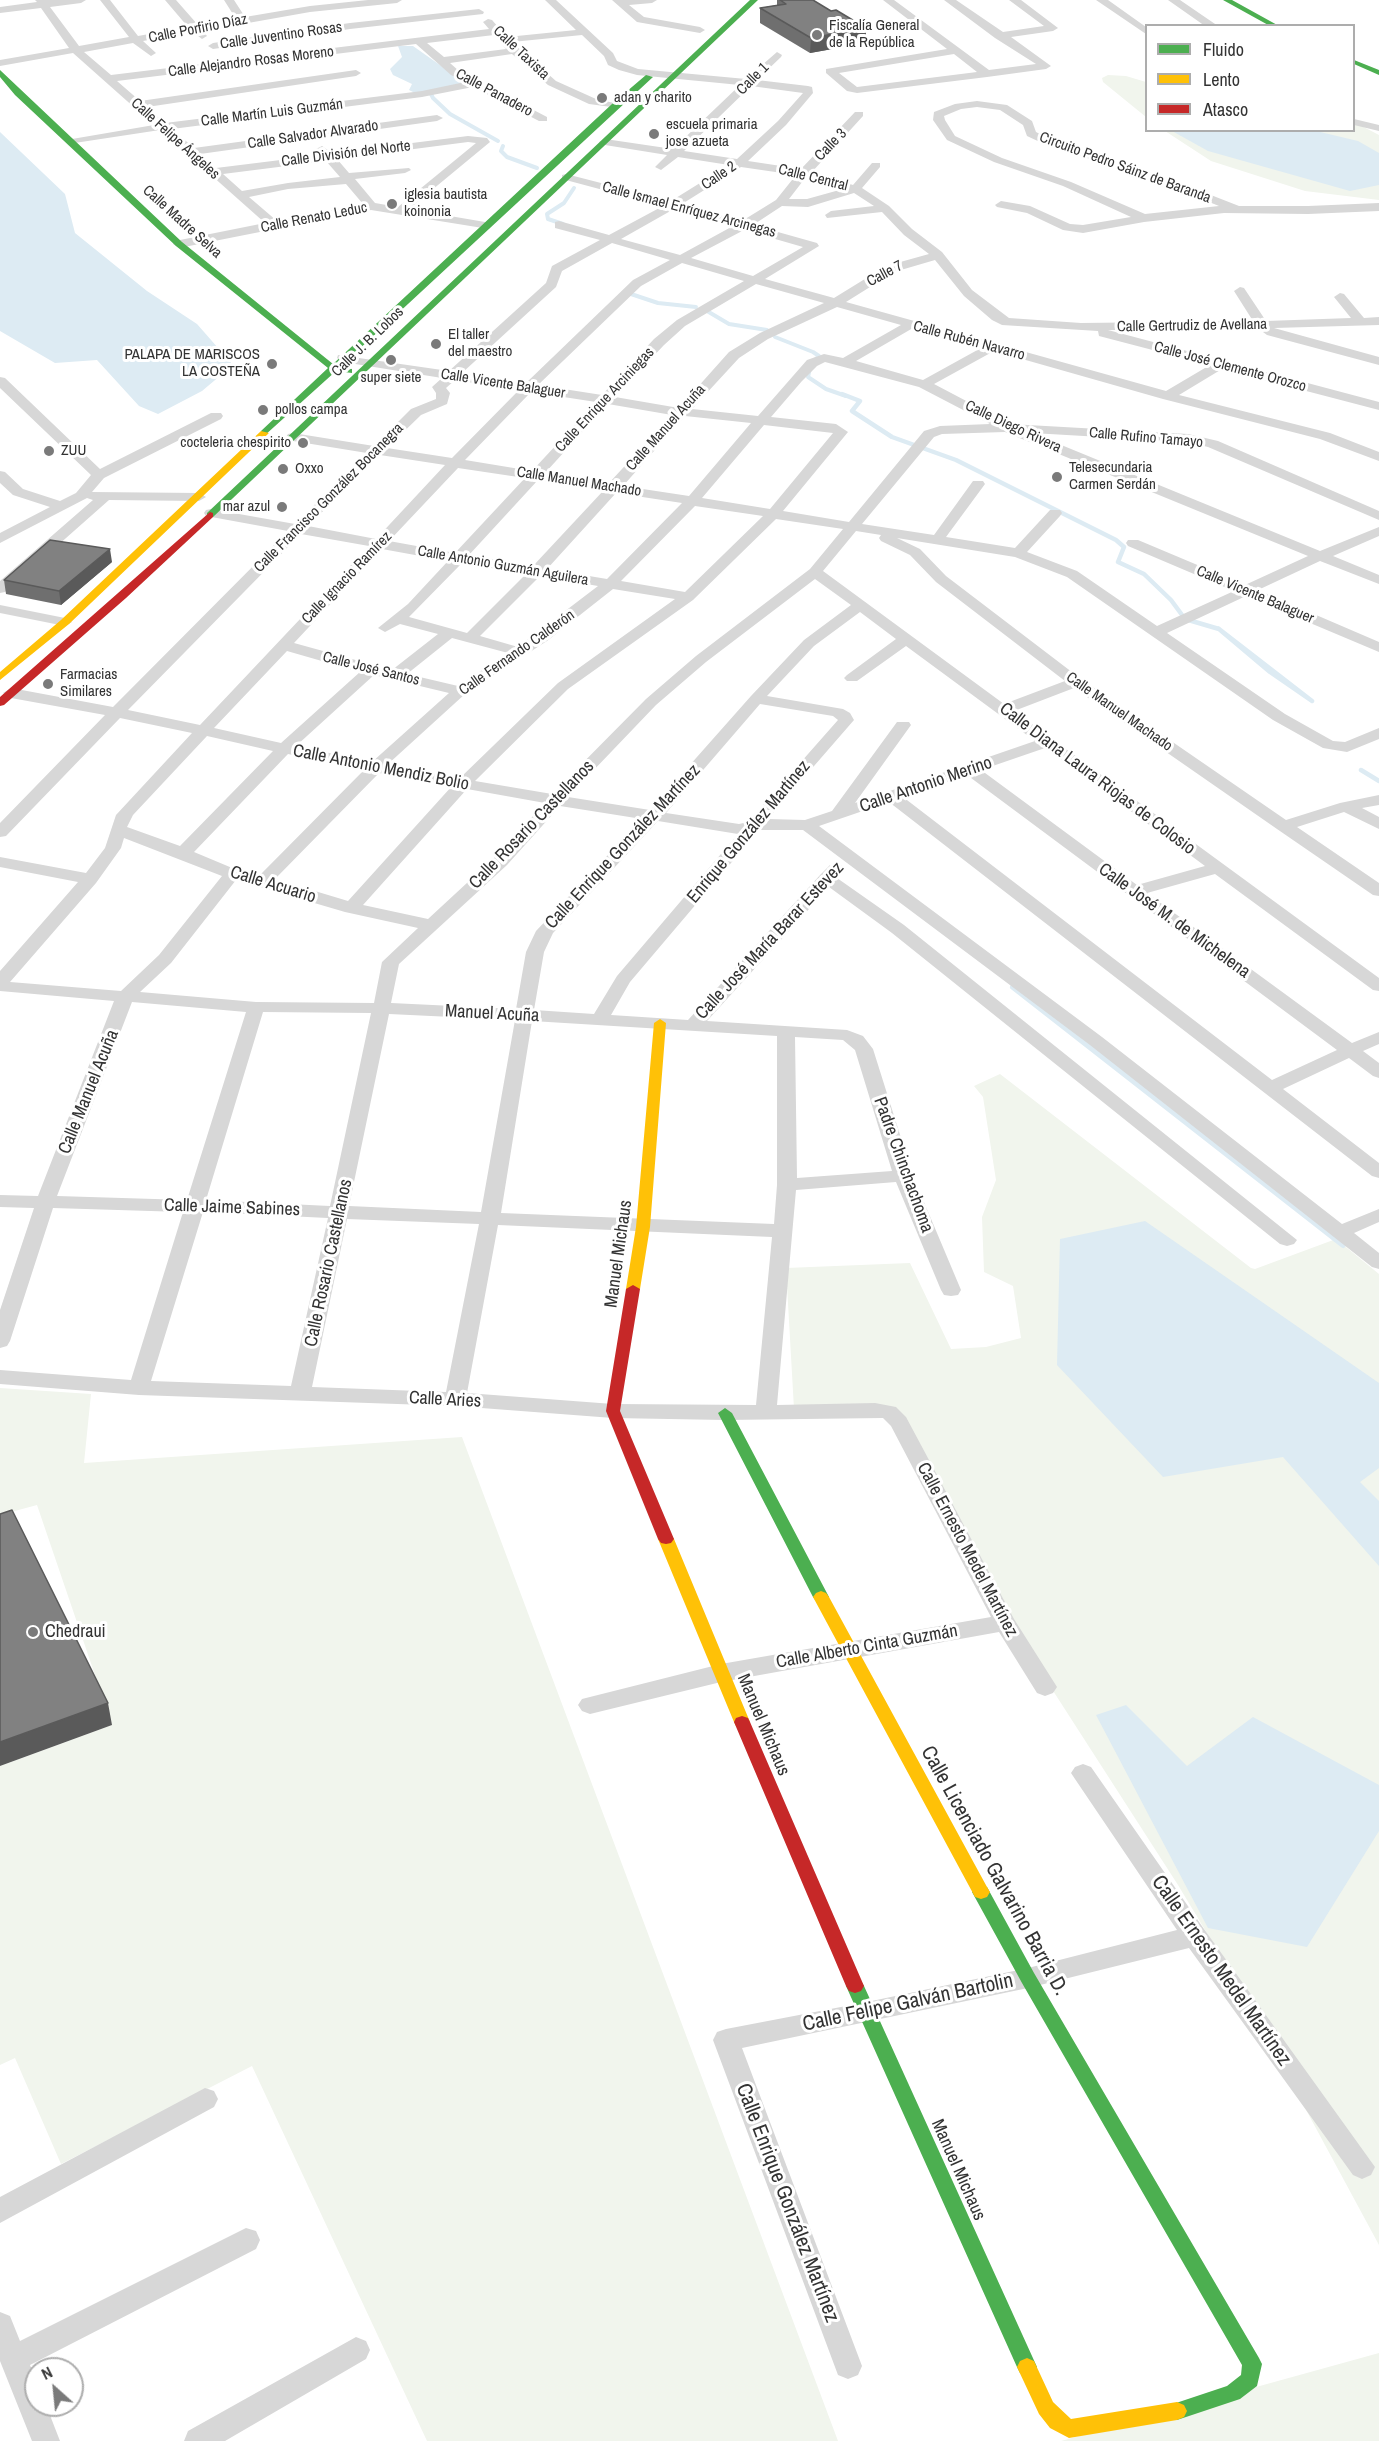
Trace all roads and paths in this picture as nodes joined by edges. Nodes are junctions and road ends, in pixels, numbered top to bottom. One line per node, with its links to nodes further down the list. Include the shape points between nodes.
1 (81, 0): 16 (street)
2 (105, 0): 31 (street)
3 (170, 0): 26 (street)
4 (229, 0): 21 (street)
5 (397, 0): 18 (street, Calle Porfirio Díaz)
6 (468, 0): 20 (street, Calle Taxista)
7 (550, 0): 28 (street)
8 (652, 0): 17 (street)
9 (754, 0): 50 (main road, Calle J. B. Lobos)
10 (888, 0): 38 (street)
11 (949, 0): 30 (street)
12 (1014, 0): 30 (street, via 1053,28)
13 (1101, 0): 27 (street)
14 (1173, 0): 22 (street)
15 (1227, 0): 23 (main road)
16 (41, 2): 19 (street); 36 (street, Calle Felipe Ángeles)
17 (619, 2): 25 (street, via 650,23)
18 (325, 3): 21 (street, Calle Porfirio Díaz); 24 (street)
19 (0, 10)
20 (479, 12): 24 (street, Calle Juventino Rosas); 29 (street, Calle Taxista)
21 (242, 20): 26 (street, Calle Porfirio Díaz)
22 (1210, 24)
23 (1272, 24)
24 (350, 26): 34 (street); 35 (street, Calle Juventino Rosas)
25 (704, 26): 33 (main road)
26 (194, 28): 31 (street, Calle Porfirio Díaz); 35 (street)
27 (1145, 30)
28 (584, 32): 29 (street, Calle Alejandro Rosas Moreno); 48 (street, via 609,55 612,63)
29 (501, 36): 32 (street, Calle Alejandro Rosas Moreno); 37 (street, Calle Taxista)
30 (999, 36): 49 (street, via 1046,66)
31 (137, 41): 36 (street, Calle Porfirio Díaz); 39 (street)
32 (419, 41): 34 (street, Calle Alejandro Rosas Moreno); 41 (street, Calle Panadero)
33 (688, 42)
34 (393, 44): 54 (street, Calle Alejandro Rosas Moreno)
35 (213, 46): 54 (street)
36 (77, 51): 43 (street, Calle Porfirio Díaz); 51 (street, Calle Felipe Ángeles)
37 (514, 51): 41 (street); 56 (street, Calle Taxista, via 562,89)
38 (954, 51): 49 (street); 49 (street, via 830,70 853,90)
39 (151, 53)
40 (777, 55): 52 (street, Calle 1)
41 (440, 61): 53 (street, Calle Panadero)
42 (668, 61): 48 (main road, Calle J. B. Lobos)
43 (0, 63)
44 (1355, 63): 47 (main road)
45 (0, 72): 63 (main road, Calle Madre Selva)
46 (356, 73): 54 (street)
47 (1379, 73)
48 (653, 74): 50 (street); 56 (main road, Calle J. B. Lobos)
49 (987, 74)
50 (676, 75): 52 (street); 64 (main road, Calle J. B. Lobos)
51 (108, 79): 54 (street, Calle Alejandro Rosas Moreno); 55 (street, Calle Felipe Ángeles)
52 (752, 82): 66 (street, Calle 1); 68 (street, Calle 2, via 808,89 808,93)
53 (472, 84): 54 (street, Calle Martín Luis Guzmán, via 422,93); 59 (street, Calle Panadero)
54 (271, 96): 55 (street); 58 (street, Calle Salvador Alvarado); 61 (street, Calle Martín Luis Guzmán); 65 (street, Calle Salvador Alvarado); 67 (street)
55 (136, 105): 61 (street, Calle Felipe Ángeles)
56 (615, 106): 91 (main road, Calle J. B. Lobos)
57 (858, 114): 73 (street, Calle 3)
58 (437, 118)
59 (543, 119)
60 (1355, 122): 62 (street)
61 (161, 127): 63 (street, Calle Martín Luis Guzmán); 65 (street, Calle Felipe Ángeles)
62 (1379, 128)
63 (72, 142): 93 (main road, Calle Madre Selva)
64 (605, 142): 66 (street, Calle Central); 74 (main road, Calle J. B. Lobos)
65 (189, 152): 72 (street, Calle Felipe Ángeles)
66 (676, 152): 68 (street, Calle Central); 70 (street, Calle 1)
67 (330, 156): 72 (street, Calle División del Norte); 75 (street); 85 (street, Calle División del Norte, via 481,139 484,142)
68 (739, 163): 73 (street, Calle Central); 79 (street, Calle 2)
69 (876, 165): 76 (street)
70 (661, 167)
71 (405, 170): 75 (street)
72 (212, 172): 77 (street, Calle Felipe Ángeles)
73 (804, 173): 76 (street, Calle Central); 78 (street, Calle 3)
74 (566, 177): 79 (street, Calle Ismael Enríquez Arcinegas); 112 (main road, Calle J. B. Lobos)
75 (349, 179): 77 (street); 81 (street)
76 (855, 189): 78 (street, via 808,203); 83 (street, Calle Central)
77 (238, 195): 88 (street, Calle Felipe Ángeles)
78 (780, 202): 90 (street, Calle 3)
79 (673, 205): 90 (street, Calle Ismael Enríquez Arcinegas); 92 (street, Calle Francisco González Bocanegra)
80 (1001, 205): 87 (street, Circuito Pedro Sáinz de Baranda, via 1030,210 1074,229 1094,229)
81 (371, 206): 85 (street, Calle Renato Leduc); 88 (street, Calle Renato Leduc)
82 (1379, 207): 84 (street, Circuito Pedro Sáinz de Baranda)
83 (885, 208): 86 (street); 95 (street, Calle Central)
84 (1237, 209): 87 (street, Circuito Pedro Sáinz de Baranda); 87 (street, Circuito Pedro Sáinz de Baranda, via 1046,141 1031,134 1028,123 1003,107 977,104 938,114 951,138)
85 (400, 211): 91 (street, Calle Renato Leduc)
86 (831, 215)
87 (1144, 218)
88 (274, 225): 93 (street, Calle Renato Leduc)
89 (559, 225): 92 (street, Calle Rubén Navarro)
90 (744, 225): 94 (street, Calle Ismael Enríquez Arcinegas); 96 (street, Calle Ignacio Ramírez)
91 (486, 226): 110 (main road, Calle J. B. Lobos)
92 (608, 238): 96 (street, Calle Rubén Navarro); 113 (street, Calle Francisco González Bocanegra, via 556,269 552,284)
93 (178, 244): 110 (main road, Calle Madre Selva)
94 (812, 244): 97 (street, Calle Enrique Arciniegas, via 813,248)
95 (938, 255): 100 (street, Calle 7, via 890,268); 102 (street, Calle Central, via 968,292)
96 (680, 259): 97 (street, Calle Rubén Navarro); 116 (street, Calle Ignacio Ramírez, via 637,283)
97 (756, 280): 100 (street, Calle Rubén Navarro); 118 (street, Calle Enrique Arciniegas, via 681,323)
98 (1240, 291): 105 (street)
99 (1340, 297): 103 (street)
100 (836, 303): 104 (street, Calle Rubén Navarro); 120 (street, Calle Manuel Acuña, via 742,349)
101 (1379, 321): 103 (street, Calle Gertrudiz de Avellana)
102 (1006, 322): 106 (street, Calle Gertrudiz de Avellana)
103 (1361, 322): 105 (street, Calle Gertrudiz de Avellana)
104 (910, 325): 107 (street, Calle Rubén Navarro); 109 (street)
105 (1262, 325): 106 (street, Calle Gertrudiz de Avellana); 108 (street, via 1281,335)
106 (1081, 327): 111 (street, Calle José Clemente Orozco)
107 (992, 347): 115 (street); 117 (street, Calle Rubén Navarro)
108 (1376, 357)
109 (845, 362): 115 (street, Calle Diego Rivera); 122 (street, Calle Fernando Calderón, via 824,358 812,363)
110 (338, 363): 112 (main road, Calle Madre Selva); 135 (main road, Calle J. B. Lobos)
111 (1219, 365): 117 (street); 119 (street, Calle José Clemente Orozco)
112 (364, 368): 113 (street, Calle Vicente Balaguer); 124 (main road, Calle J. B. Lobos)
113 (451, 375): 116 (street, Calle Vicente Balaguer); 125 (street, Calle Francisco González Bocanegra, via 439,387 442,401 416,412)
114 (0, 381): 129 (street)
115 (924, 384): 123 (street, Calle Diego Rivera)
116 (529, 388): 118 (street, Calle Vicente Balaguer); 127 (street, Calle Ignacio Ramírez)
117 (1168, 396): 126 (street, Calle Rubén Navarro, via 1324,436)
118 (603, 400): 120 (street, Calle Vicente Balaguer); 130 (street, Calle Enrique Arciniegas)
119 (1379, 406)
120 (681, 412): 122 (street, Calle Vicente Balaguer); 132 (street, Calle Manuel Acuña)
121 (216, 416): 129 (street)
122 (759, 421): 136 (street, Calle Fernando Calderón); 139 (street, Calle Vicente Balaguer, via 836,428 841,433)
123 (1007, 428): 141 (street, Calle Rufino Tamayo, via 1188,438 1213,444); 142 (street, Calle Rosario Castellanos, via 933,431); 150 (street, Calle Diego Rivera)
124 (293, 437): 125 (street, Calle Manuel Machado); 138 (main road, Calle J. B. Lobos)
125 (378, 450): 127 (street, Calle Manuel Machado); 143 (street, Calle Francisco González Bocanegra)
126 (1379, 457)
127 (455, 462): 130 (street, Calle Manuel Machado); 148 (street, Calle Ignacio Ramírez)
128 (0, 475): 137 (street, via 18,492)
129 (99, 475): 133 (street)
130 (535, 476): 132 (street, Calle Manuel Machado); 151 (street, Calle Enrique Arciniegas)
131 (978, 484): 145 (street)
132 (612, 488): 136 (street, Calle Manuel Machado); 152 (street, Calle Manuel Acuña)
133 (81, 496): 134 (street); 137 (street)
134 (106, 496): 135 (street); 156 (street)
135 (199, 497): 162 (main road, Calle J. B. Lobos)
136 (693, 500): 139 (street, Calle Manuel Machado); 155 (street, Calle Fernando Calderón)
137 (62, 506): 146 (street)
138 (211, 513): 143 (street, Calle Antonio Guzmán Aguilera); 177 (main road, Calle J. B. Lobos)
139 (774, 513): 142 (street, Calle Manuel Machado); 158 (street)
140 (1055, 513): 149 (street)
141 (1379, 516)
142 (858, 528): 145 (street, Calle Manuel Machado); 153 (street, Calle Rosario Castellanos); 175 (street, Calle Manuel Machado, via 915,552 941,579)
143 (298, 530): 148 (street, Calle Antonio Guzmán Aguilera); 180 (street, Calle Francisco González Bocanegra)
144 (1379, 531): 150 (street)
145 (938, 538): 149 (street, Calle Manuel Machado)
146 (0, 539)
147 (1133, 543): 157 (street, Calle Vicente Balaguer)
148 (380, 544): 151 (street, Calle Antonio Guzmán Aguilera); 168 (street, Calle Ignacio Ramírez)
149 (1018, 553): 165 (street, Calle Manuel Machado, via 1072,574)
150 (1320, 556): 154 (street, Calle Diego Rivera); 157 (street)
151 (458, 558): 152 (street, Calle Antonio Guzmán Aguilera); 161 (street, Calle Enrique Arciniegas)
152 (536, 572): 155 (street, Calle Antonio Guzmán Aguilera); 166 (street, Calle Manuel Acuña)
153 (815, 572): 159 (street, Calle Diana Laura Riojas de Colosio); 190 (street, Calle Rosario Castellanos, via 651,702)
154 (1379, 580)
155 (610, 584): 158 (street, Calle Antonio Guzmán Aguilera); 170 (street, Calle Fernando Calderón)
156 (0, 589)
157 (1245, 592): 165 (street); 169 (street, Calle Vicente Balaguer)
158 (688, 597): 188 (street, via 563,686)
159 (861, 605): 167 (street, Calle Diana Laura Riojas de Colosio); 178 (street, Calle Enrique González Martínez, via 816,637)
160 (0, 609): 162 (street)
161 (399, 619): 163 (street, Calle Enrique Arciniegas); 164 (street)
162 (65, 622): 173 (main road, Calle J. B. Lobos)
163 (385, 628)
164 (450, 632): 166 (street); 172 (street)
165 (1157, 632): 183 (street, Calle Manuel Machado, via 1279,717 1329,745 1347,747)
166 (471, 637): 170 (street)
167 (906, 639): 174 (street); 179 (street, Calle Diana Laura Riojas de Colosio)
168 (283, 645): 171 (street, Calle José Santos); 182 (street, Calle Ignacio Ramírez)
169 (1379, 647)
170 (521, 652): 176 (street, Calle Fernando Calderón)
171 (371, 670): 172 (street, Calle José Santos); 185 (street)
172 (395, 676): 176 (street, Calle José Santos)
173 (0, 677)
174 (852, 678)
175 (1076, 682): 179 (street); 197 (street, Calle Manuel Machado)
176 (460, 691): 186 (street, Calle Fernando Calderón)
177 (5, 698): 180 (street, Calle Antonio Mendiz Bolio)
178 (756, 699): 193 (street, Calle Enrique González Martínez); 198 (street, Enrique González Martínez, via 837,712 846,720)
179 (1004, 709): 184 (street, Calle Diana Laura Riojas de Colosio)
180 (116, 712): 182 (street, Calle Antonio Mendiz Bolio); 200 (street, Calle Francisco González Bocanegra)
181 (903, 724): 194 (street)
182 (202, 730): 185 (street, Calle Antonio Mendiz Bolio); 199 (street, Calle Ignacio Ramírez, via 127,812)
183 (1379, 733)
184 (1046, 743): 187 (street, Calle Antonio Merino); 204 (street, Calle Diana Laura Riojas de Colosio)
185 (283, 750): 186 (street, Calle Antonio Mendiz Bolio); 201 (street)
186 (375, 768): 188 (street, Calle Antonio Mendiz Bolio); 208 (street, Calle Fernando Calderón)
187 (970, 770): 189 (street, Calle Antonio Merino); 209 (street, Calle José M. de Michelena)
188 (463, 784): 190 (street, Calle Antonio Mendiz Bolio); 211 (street)
189 (893, 797): 194 (street, Calle Antonio Merino); 228 (street)
190 (555, 800): 193 (street, Calle Antonio Mendiz Bolio); 212 (street, Calle Rosario Castellanos, via 501,861)
191 (1379, 800): 192 (street)
192 (1346, 806): 195 (street); 197 (street)
193 (655, 815): 198 (street, Calle Antonio Mendiz Bolio, via 739,829); 219 (street, Calle Enrique González Martínez, via 545,931 535,952)
194 (837, 816): 196 (street, Calle Antonio Merino)
195 (1379, 824)
196 (807, 825): 198 (street, Calle Antonio Merino); 202 (street)
197 (1283, 825): 210 (street, Calle Manuel Machado)
198 (754, 827): 220 (street, Enrique González Martínez, via 623,980)
199 (119, 830): 201 (street, Calle Acuario); 207 (street, Calle Ignacio Ramírez, via 113,848)
200 (0, 832)
201 (183, 853): 205 (street, Calle Acuario)
202 (847, 858): 206 (street, Calle José María Barar Estevez); 240 (street, via 1096,1041)
203 (0, 861): 207 (street)
204 (1218, 868): 209 (street); 215 (street, Calle Diana Laura Riojas de Colosio)
205 (232, 874): 208 (street, Calle Acuario); 216 (street, Calle Manuel Acuña, via 165,959)
206 (827, 878): 222 (street, Calle José María Barar Estevez); 241 (street, via 898,929)
207 (90, 879): 213 (street, Calle Ignacio Ramírez)
208 (264, 881): 211 (street, Calle Acuario)
209 (1134, 891): 226 (street, Calle José M. de Michelena)
210 (1379, 891)
211 (351, 908): 212 (street, Calle Acuario)
212 (431, 925): 218 (street, Calle Rosario Castellanos, via 391,962)
213 (0, 982)
214 (0, 986): 216 (street, Manuel Acuña)
215 (1379, 986)
216 (125, 996): 217 (street, Manuel Acuña); 233 (street, Calle Manuel Acuña)
217 (256, 1007): 218 (street, Manuel Acuña); 234 (street)
218 (382, 1008): 219 (street, Manuel Acuña); 235 (street, Calle Rosario Castellanos)
219 (523, 1015): 220 (street, Manuel Acuña); 237 (street, Calle Enrique González Martínez)
220 (599, 1020): 221 (street, Manuel Acuña)
221 (660, 1023): 222 (street, Manuel Acuña); 238 (main road, Manuel Michaus)
222 (694, 1024): 223 (street, Manuel Acuña)
223 (786, 1032): 225 (street, Manuel Acuña, via 847,1035); 231 (street)
224 (1379, 1037): 226 (street)
225 (857, 1040): 230 (street, Padre Chinchachoma, via 864,1049)
226 (1351, 1051): 227 (street, Calle José M. de Michelena); 228 (street)
227 (1379, 1072)
228 (1270, 1088): 229 (street)
229 (1379, 1172)
230 (903, 1176): 231 (street); 243 (street, Padre Chinchachoma)
231 (787, 1185): 239 (street)
232 (0, 1201): 233 (street, Calle Jaime Sabines)
233 (46, 1201): 234 (street, Calle Jaime Sabines); 244 (street, Calle Manuel Acuña)
234 (195, 1206): 235 (street, Calle Jaime Sabines); 246 (street)
235 (340, 1213): 237 (street, Calle Jaime Sabines); 247 (street, Calle Rosario Castellanos)
236 (1379, 1215): 240 (street)
237 (490, 1218): 238 (street, Calle Jaime Sabines); 248 (street, Calle Enrique González Martínez)
238 (643, 1227): 239 (street, Calle Jaime Sabines); 249 (main road, Manuel Michaus)
239 (783, 1231): 250 (street)
240 (1340, 1232): 242 (street)
241 (1287, 1240)
242 (1379, 1263)
243 (951, 1290)
244 (0, 1341)
245 (0, 1377): 246 (street, Calle Aries)
246 (139, 1388): 247 (street, Calle Aries)
247 (300, 1395): 248 (street, Calle Aries)
248 (454, 1399): 249 (street, Calle Aries)
249 (612, 1411): 252 (street, Calle Aries); 255 (main road, Manuel Michaus)
250 (766, 1412): 251 (street, Calle Aries); 252 (street, Calle Aries)
251 (889, 1412): 253 (street, Calle Ernesto Medel Martínez, via 899,1422)
252 (724, 1413): 254 (main road, Calle Licenciado Galvarino Barria D.)
253 (1005, 1623): 254 (street, Calle Alberto Cinta Guzmán); 256 (street, Calle Ernesto Medel Martínez)
254 (849, 1650): 255 (street, Calle Alberto Cinta Guzmán); 260 (main road, Calle Licenciado Galvarino Barria D.)
255 (721, 1673): 257 (street, Calle Alberto Cinta Guzmán); 261 (main road, Manuel Michaus)
256 (1045, 1688)
257 (590, 1705)
258 (1083, 1773): 259 (street, Calle Ernesto Medel Martínez)
259 (1194, 1936): 260 (street, Calle Felipe Galván Bartolin); 264 (street, Calle Ernesto Medel Martínez)
260 (1028, 1978): 261 (street, Calle Felipe Galván Bartolin); 271 (main road, Calle Licenciado Galvarino Barria D., via 1252,2364 1250,2380 1233,2393 1174,2412 1069,2429)
261 (867, 2013): 262 (street, Calle Felipe Galván Bartolin); 271 (main road, Manuel Michaus)
262 (726, 2040): 270 (street, Calle Enrique González Martínez)
263 (205, 2099): 265 (street)
264 (1362, 2167)
265 (0, 2211)
266 (246, 2240): 269 (street)
267 (0, 2325): 269 (street)
268 (356, 2350): 273 (street)
269 (14, 2359): 272 (street)
270 (848, 2366)
271 (1046, 2408)
272 (46, 2441)
273 (198, 2441)

